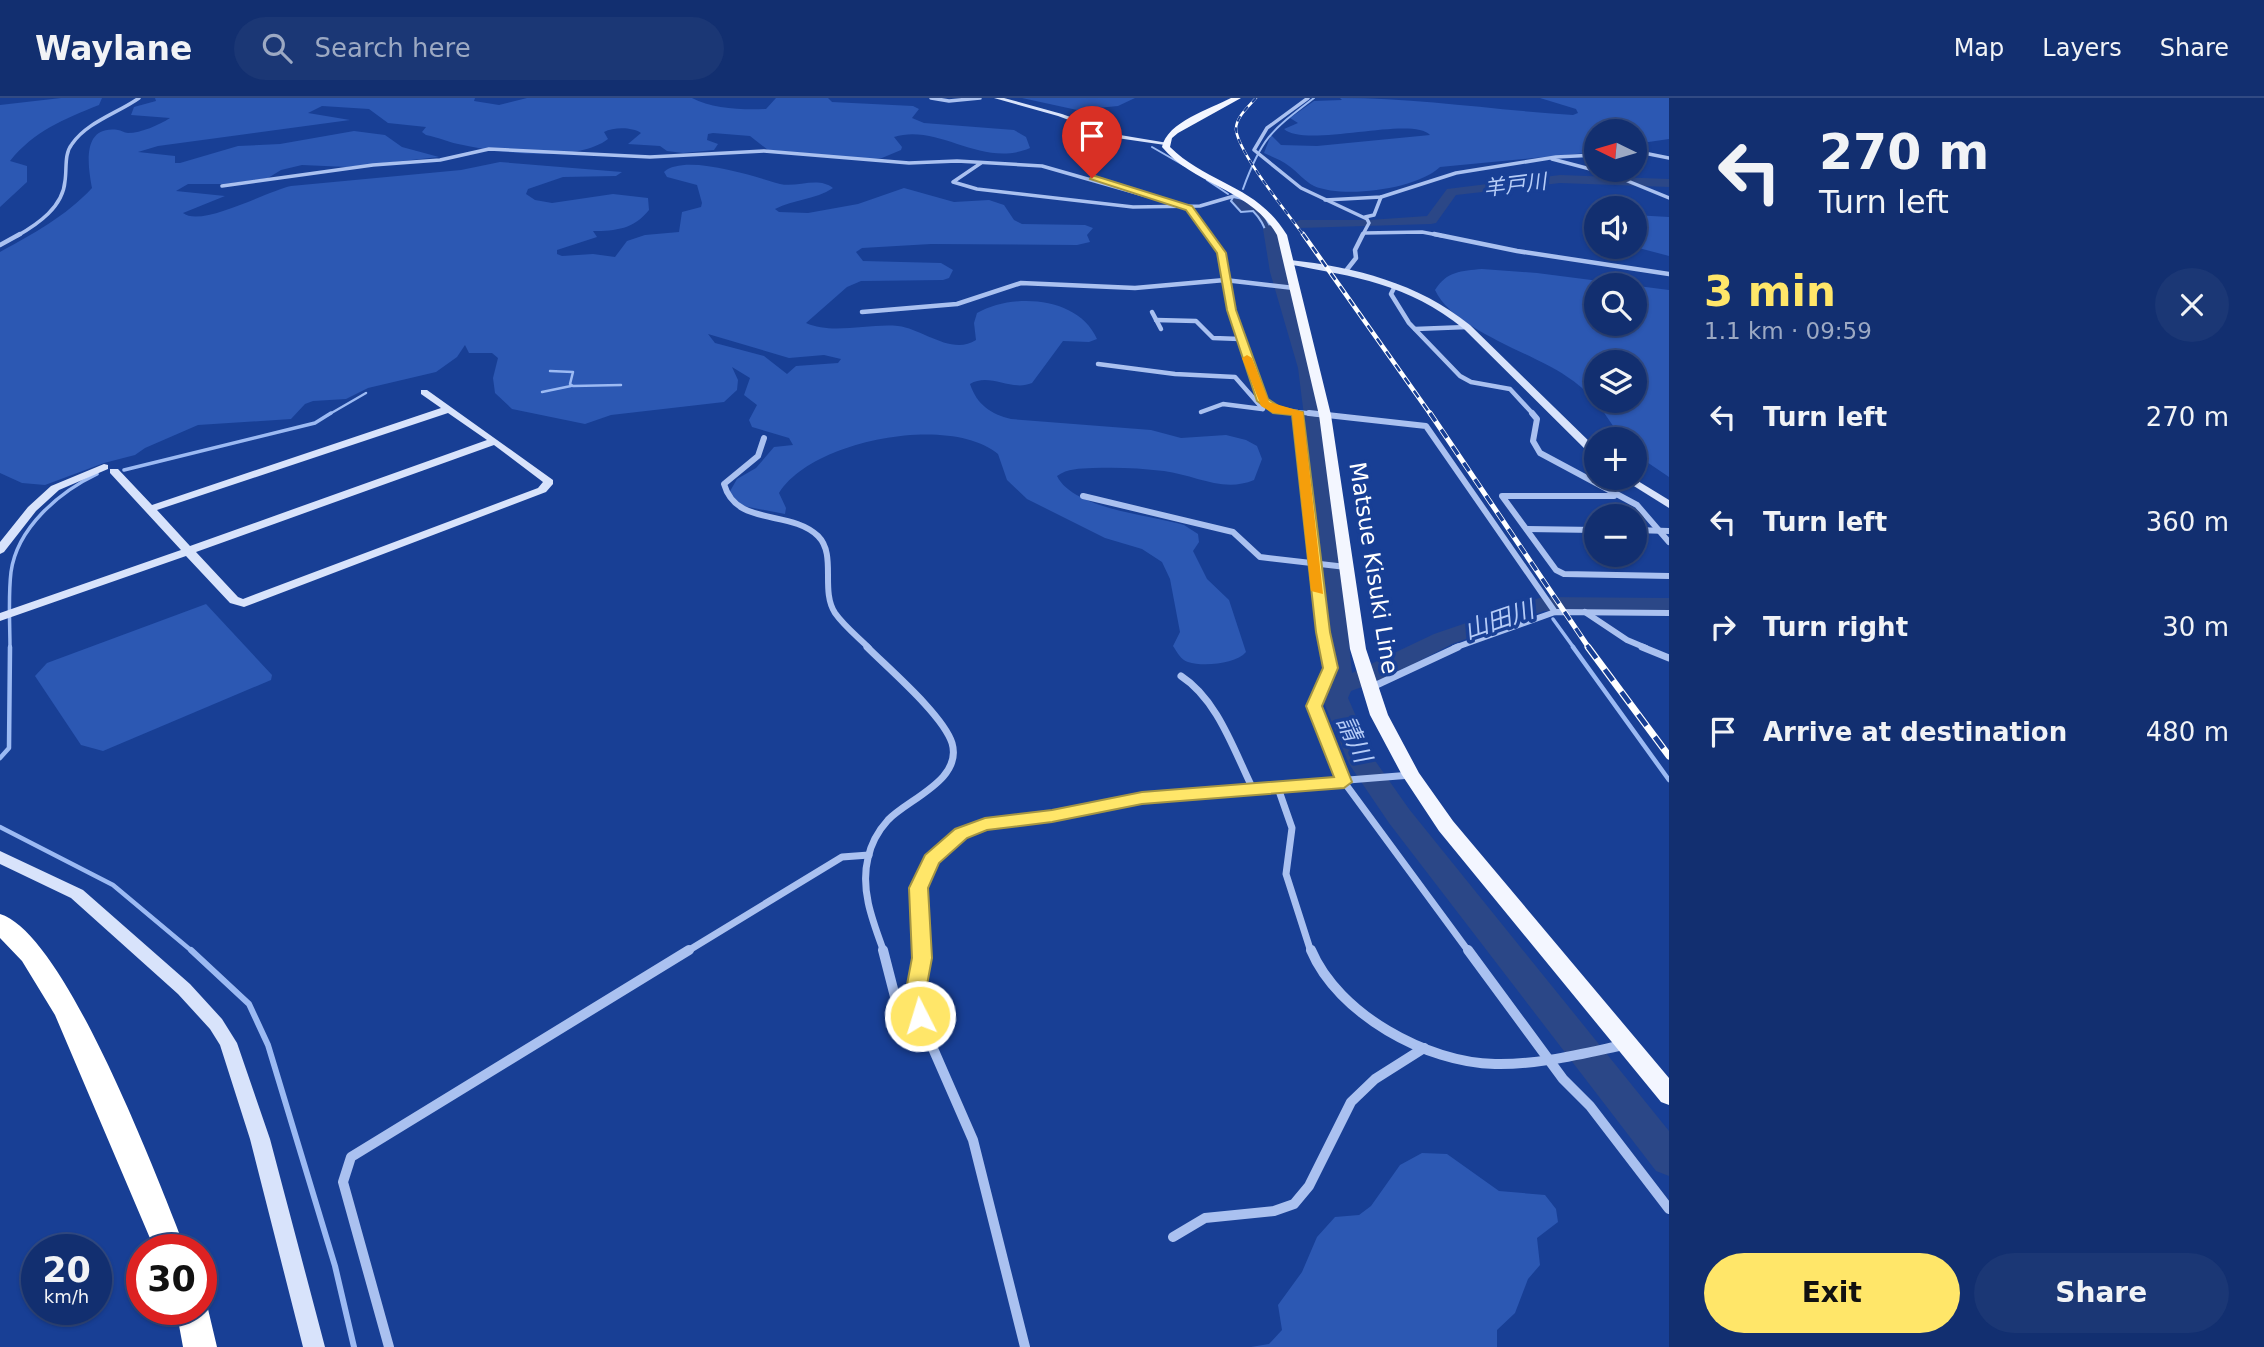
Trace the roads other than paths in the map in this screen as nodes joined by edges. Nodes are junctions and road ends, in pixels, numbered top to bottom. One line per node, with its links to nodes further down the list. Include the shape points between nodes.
1 (139, 98): 21 (street, via 73,142 66,154 65,185 58,201 35,225)
2 (930, 98): 3 (street)
3 (980, 98)
4 (997, 98): 7 (street, via 1119,137)
5 (1237, 98): 7 (main road, via 1182,127)
6 (1308, 98): 17 (street, via 1267,128 1254,150 1294,183)
7 (1165, 143): 14 (main road, Matsue Kisuki Line, via 1171,154)
8 (1647, 154): 11 (street)
9 (1584, 156): 10 (street)
10 (1548, 158): 15 (street, via 1442,176); 16 (street)
11 (1669, 158)
12 (981, 162): 13 (street, via 909,163 776,152 650,157 489,149 440,160); 18 (street, via 1055,168); 18 (street, via 953,182 1116,206)
13 (222, 186)
14 (1241, 194): 18 (street); 22 (main road, Matsue Kisuki Line, via 1276,220)
15 (1381, 197): 17 (street); 19 (street, via 1374,215)
16 (1669, 198)
17 (1325, 200): 19 (street)
18 (1184, 206): 25 (street, via 1219,247)
19 (1364, 217): 20 (street, via 1369,223)
20 (1365, 233): 23 (street, via 1355,250 1355,261); 24 (street, via 1422,232)
21 (0, 245)
22 (1290, 262): 23 (street); 27 (main road, Matsue Kisuki Line)
23 (1345, 272): 26 (street)
24 (1669, 274)
25 (1225, 280): 27 (street); 28 (street, via 1135,288 1021,283 957,304); 34 (street)
26 (1395, 286): 31 (street, via 1432,302); 33 (street, via 1391,294)
27 (1290, 288): 42 (main road, Matsue Kisuki Line)
28 (862, 312)
29 (1152, 312): 30 (street)
30 (1156, 320): 32 (street); 34 (street, via 1196,321 1213,338)
31 (1466, 327): 33 (street); 45 (street)
32 (1161, 329)
33 (1415, 329): 47 (street, via 1465,380 1510,390 1537,419 1533,441 1540,453)
34 (1240, 339): 39 (street, via 1263,401)
35 (1098, 364): 38 (street, via 1235,377)
36 (424, 392): 37 (street)
37 (449, 409): 44 (street); 50 (street)
38 (1263, 409): 39 (street); 40 (street, via 1223,404)
39 (1277, 410): 41 (street)
40 (1201, 412)
41 (1297, 412): 42 (street); 59 (street)
42 (1325, 415): 60 (main road, Matsue Kisuki Line); 62 (street, via 1426,426)
43 (764, 438): 73 (street, via 758,456 724,484 727,499 741,509 805,526 819,537 827,549 827,583 834,612 953,741 954,762 948,772 884,824)
44 (495, 441): 58 (street); 58 (street, via 549,484 244,603 234,600)
45 (1584, 442)
46 (1645, 490): 49 (street)
47 (1615, 495): 51 (street, via 1505,494); 54 (street, via 1637,505)
48 (1083, 496): 59 (street, via 1238,534 1247,549 1260,557)
49 (1669, 505)
50 (150, 509): 57 (street, via 109,469 55,488); 58 (street)
51 (1527, 529): 52 (street); 61 (street, via 1556,570 1564,574)
52 (1584, 530)
53 (1647, 531): 54 (street)
54 (1659, 531): 55 (street); 56 (street)
55 (1669, 531)
56 (1669, 542)
57 (0, 550)
58 (188, 551): 65 (street)
59 (1316, 563): 60 (street); 70 (street, via 1331,668 1314,706)
60 (1342, 566): 68 (main road, Matsue Kisuki Line)
61 (1669, 576)
62 (1554, 610): 63 (street); 68 (street)
63 (1585, 612): 64 (street); 66 (street, via 1627,640)
64 (1669, 612)
65 (0, 617)
66 (1669, 658)
67 (1181, 676): 72 (street, via 1192,682 1206,701)
68 (1366, 681): 69 (main road, Matsue Kisuki Line)
69 (1410, 775): 70 (street); 77 (main road, Matsue Kisuki Line)
70 (1348, 782): 71 (street); 79 (street)
71 (1278, 788): 72 (street); 78 (street, via 1292,817 1285,871 1319,968 1353,1009)
72 (1253, 789): 76 (street, via 1142,798 985,825 951,841 931,859 919,888 922,958 916,990)
73 (869, 855): 76 (street, via 865,897 887,959 897,1010 905,1026); 87 (street, via 842,857 351,1157 343,1182)
74 (0, 857): 86 (street, via 77,894 184,989 216,1024 228,1043 256,1127)
75 (0, 923): 82 (highway, via 30,953 56,993 133,1152)
76 (928, 1037): 88 (street, via 973,1140)
77 (1615, 1046): 79 (street); 80 (main road, Matsue Kisuki Line)
78 (1424, 1048): 79 (street, via 1490,1064); 83 (street, via 1376,1079 1351,1102 1310,1184 1294,1204 1251,1215 1204,1218)
79 (1553, 1060): 81 (street)
80 (1669, 1095)
81 (1669, 1209)
82 (165, 1234)
83 (1173, 1237)
84 (195, 1325): 85 (highway)
85 (200, 1347)
86 (314, 1347)
87 (389, 1347)
88 (1025, 1347)

